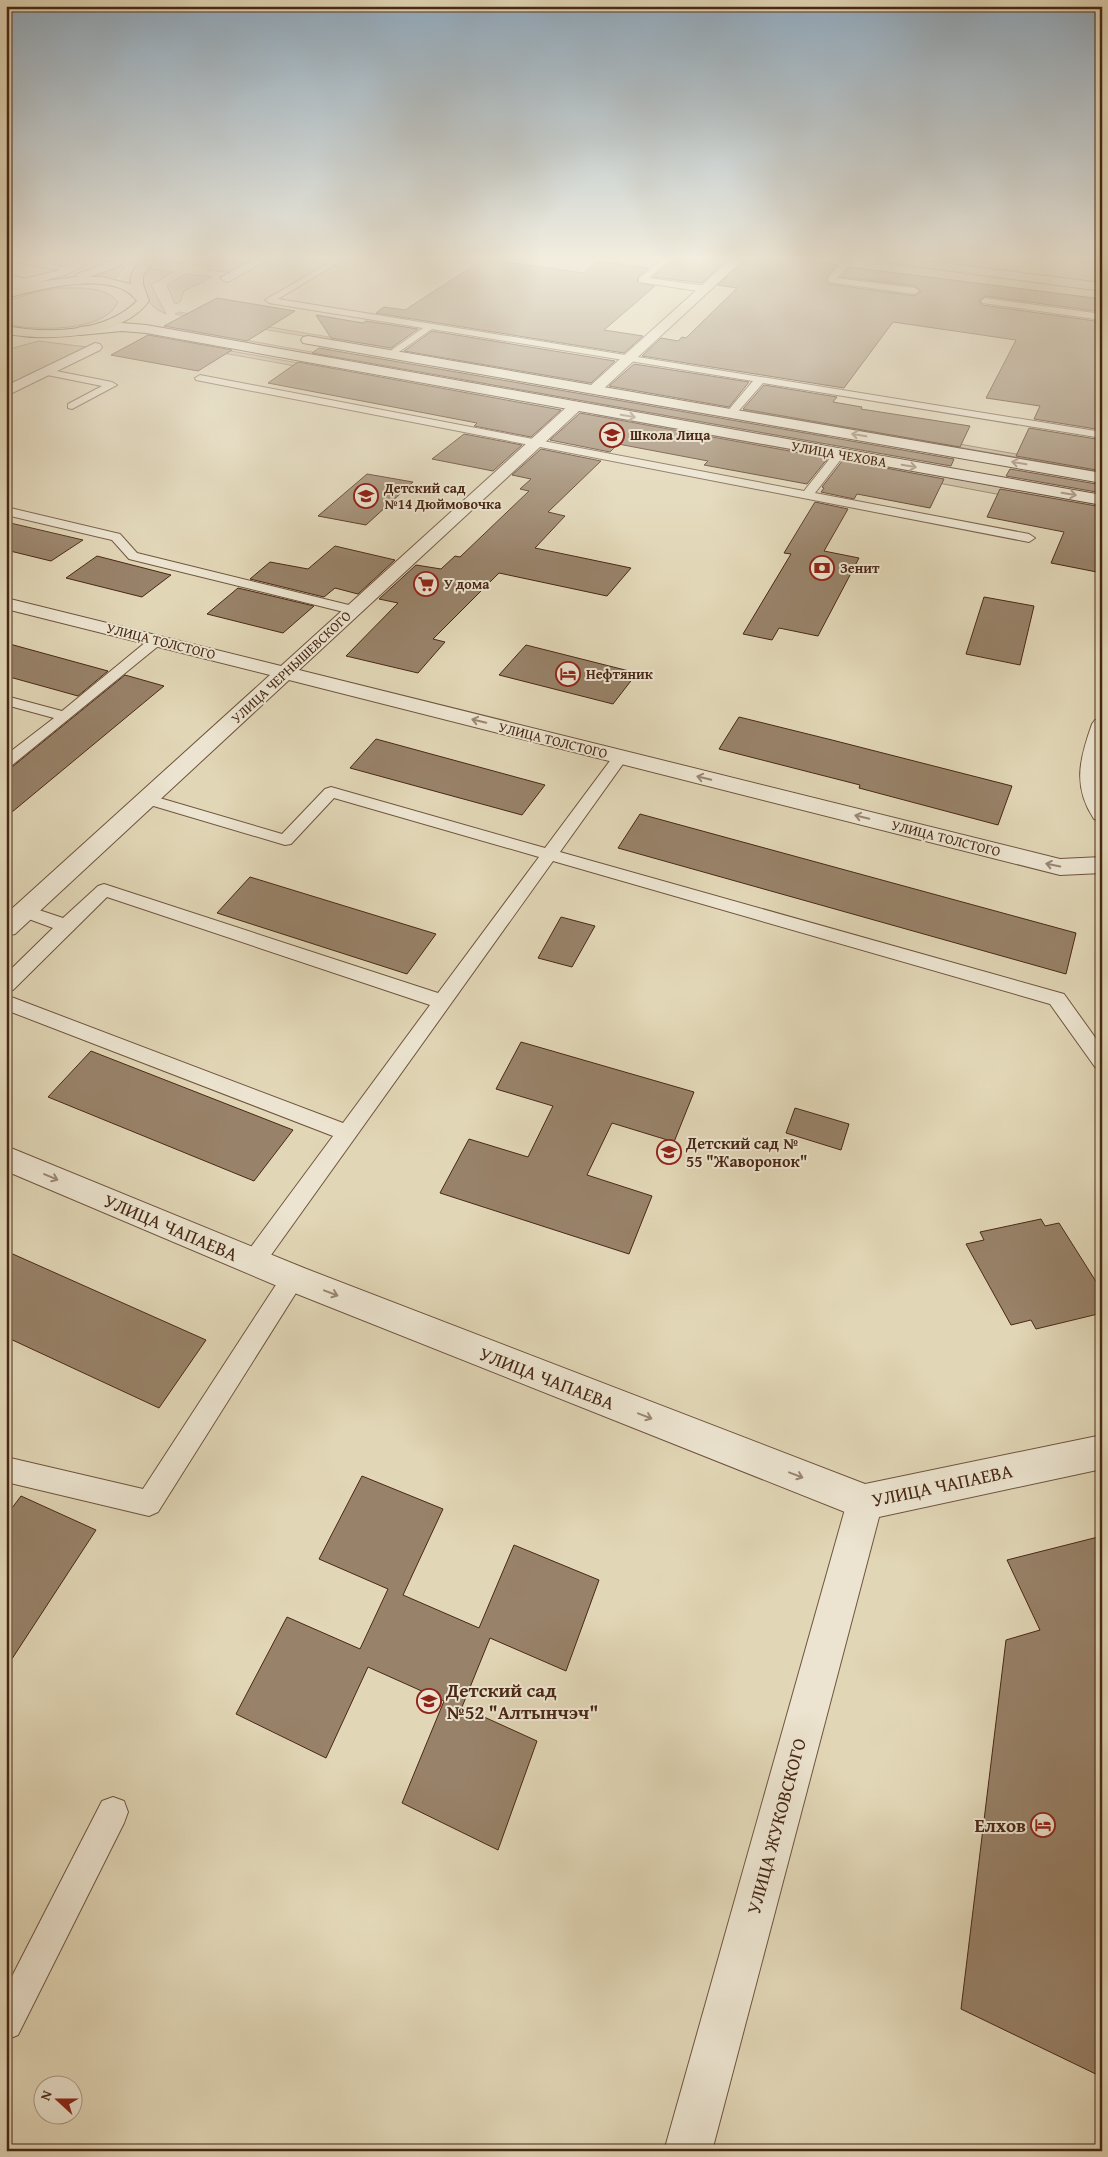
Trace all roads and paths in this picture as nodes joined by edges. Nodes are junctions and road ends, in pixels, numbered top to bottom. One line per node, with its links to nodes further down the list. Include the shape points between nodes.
1 (70, 360): 6 (street)
2 (315, 360): 12 (street, УЛИЦА ЧЕХОВА)
3 (430, 360): 9 (street, УЛИЦА ЧЕХОВА)
4 (627, 360): 9 (street)
5 (646, 360): 8 (lane)
6 (46, 372): 10 (street); 11 (lane, via 112,385)
7 (200, 378): 15 (lane)
8 (761, 379): 13 (lane); 14 (lane)
9 (595, 389): 12 (street); 13 (street, УЛИЦА ЧЕХОВА)
10 (6, 392)
11 (72, 406)
12 (575, 407): 15 (street, УЛИЦА ЧЕРНЫШЕВСКОГО); 16 (street, УЛИЦА ЧЕХОВА, one-way to 16)
13 (731, 413): 17 (street, УЛИЦА ЧЕХОВА, one-way to 13)
14 (1102, 436)
15 (536, 443): 18 (lane); 23 (street, УЛИЦА ЧЕРНЫШЕВСКОГО)
16 (839, 454): 18 (lane); 19 (street, УЛИЦА ЧЕХОВА, one-way to 19)
17 (1102, 478)
18 (807, 495): 21 (lane)
19 (1102, 500)
20 (6, 511): 23 (lane, via 116,537 133,556)
21 (1029, 538)
22 (6, 602): 24 (street, УЛИЦА ТОЛСТОГО)
23 (352, 610): 25 (street, УЛИЦА ЧЕРНЫШЕВСКОГО)
24 (157, 640): 25 (street, УЛИЦА ТОЛСТОГО); 27 (lane)
25 (285, 672): 29 (street, УЛИЦА ТОЛСТОГО, one-way to 25); 31 (street, УЛИЦА ЧЕРНЫШЕВСКОГО)
26 (6, 700): 27 (lane)
27 (64, 716): 30 (lane)
28 (1102, 724): 32 (street, via 1088,770 1089,785)
29 (620, 757): 33 (lane); 34 (street, УЛИЦА ТОЛСТОГО, one-way to 29, via 1060,867)
30 (6, 763)
31 (146, 799): 33 (lane, via 285,840 331,792); 35 (street, УЛИЦА ЧЕРНЫШЕВСКОГО)
32 (1102, 814)
33 (549, 854): 40 (lane); 41 (lane, via 1057,999)
34 (1102, 865)
35 (24, 911): 36 (lane); 37 (street, УЛИЦА ЧЕРНЫШЕВСКОГО)
36 (66, 926): 38 (lane); 40 (lane, via 104,890)
37 (6, 928)
38 (6, 985)
39 (6, 1002): 42 (lane)
40 (443, 1002): 42 (lane)
41 (1102, 1062)
42 (347, 1133): 44 (lane)
43 (6, 1158): 44 (street, УЛИЦА ЧАПАЕВА, one-way to 44)
44 (254, 1262): 45 (street, УЛИЦА ЧАПАЕВА)
45 (293, 1278): 47 (lane, via 149,1503); 48 (street, УЛИЦА ЧАПАЕВА, one-way to 48)
46 (1102, 1452): 48 (street, УЛИЦА ЧАПАЕВА)
47 (6, 1469)
48 (864, 1502): 51 (street, УЛИЦА ЖУКОВСКОГО)
49 (113, 1812): 50 (lane)
50 (6, 2023)
51 (688, 2151)

